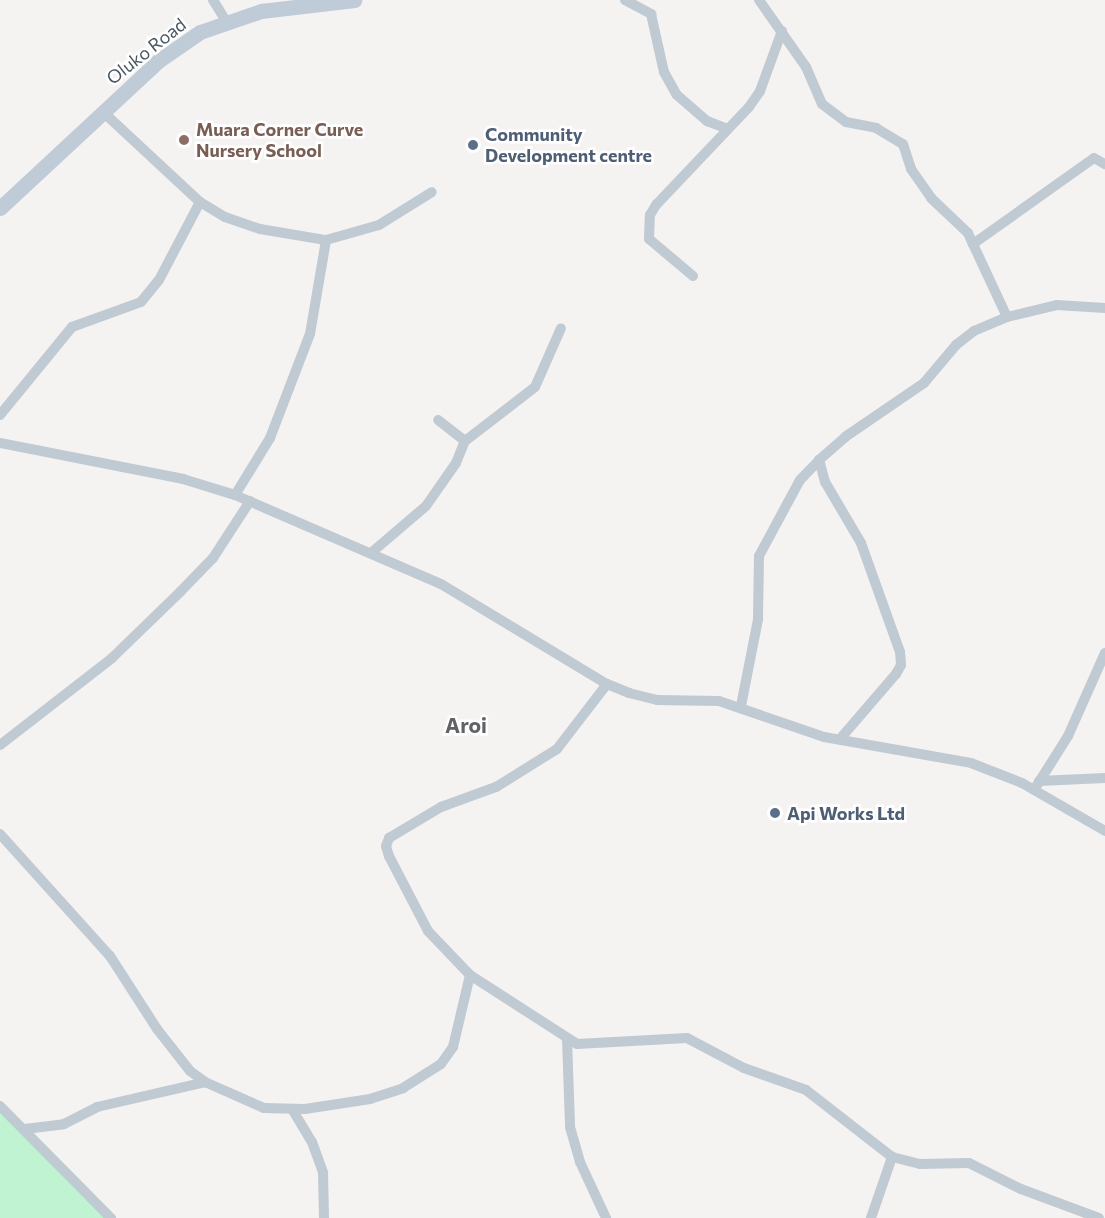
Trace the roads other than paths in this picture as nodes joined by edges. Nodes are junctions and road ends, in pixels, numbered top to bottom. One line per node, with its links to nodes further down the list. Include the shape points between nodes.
1 (213, 0): 6 (street)
2 (354, 0): 5 (main road, Oluko Road)
3 (625, 0): 9 (street, via 651,14 664,72 677,94 707,121)
4 (759, 0): 7 (street)
5 (264, 5): 6 (main road, Oluko Road)
6 (227, 22): 8 (main road, Oluko Road, via 200,32 158,61)
7 (782, 31): 9 (street, via 760,91); 15 (street, via 806,67 822,104 846,122 876,128 903,144 911,168 931,198 968,233)
8 (102, 111): 12 (street); 13 (main road, Oluko Road)
9 (728, 129): 16 (street, via 650,215 649,239)
10 (1105, 164): 15 (street, via 1095,158)
11 (432, 192): 14 (street, via 379,225)
12 (200, 202): 14 (street, via 260,230); 20 (street, via 159,280 141,302 72,327)
13 (0, 208)
14 (326, 240): 25 (street, via 310,334 270,438)
15 (973, 244): 18 (street)
16 (693, 276)
17 (1105, 308): 18 (street, via 1057,305)
18 (1008, 317): 24 (street, via 974,331 956,345 924,383 845,437)
19 (561, 328): 22 (street, via 535,387)
20 (0, 415)
21 (438, 420): 22 (street)
22 (465, 441): 27 (street, via 445,483 426,506)
23 (0, 443): 25 (street, via 183,479)
24 (819, 460): 30 (street, via 800,480 759,556 758,619); 31 (street, via 825,482 861,543 900,652 901,665)
25 (235, 495): 26 (street)
26 (250, 501): 27 (street); 32 (street, via 219,550 180,592 112,658)
27 (371, 553): 29 (street, via 441,584)
28 (1105, 653): 34 (street, via 1068,736)
29 (607, 684): 30 (street, via 657,700 689,698); 37 (street, via 557,749 496,787 441,807 389,838 389,856 428,931)
30 (741, 706): 31 (street, via 797,729)
31 (840, 739): 34 (street, via 971,762)
32 (0, 745)
33 (1105, 778): 34 (street)
34 (1036, 785): 35 (street)
35 (1105, 831)
36 (0, 834): 39 (street, via 110,956 157,1029)
37 (470, 975): 38 (street); 41 (street, via 453,1047 428,1075 370,1099)
38 (567, 1039): 43 (street, via 585,1046 671,1036 687,1038 744,1068 806,1090); 46 (street, via 570,1127 580,1162)
39 (205, 1083): 41 (street, via 264,1108); 42 (street, via 97,1107 64,1124)
40 (0, 1106): 42 (street)
41 (292, 1109): 45 (street, via 312,1142 323,1173)
42 (25, 1129): 44 (street)
43 (892, 1157): 47 (street); 48 (street, via 920,1164 969,1162 1021,1189)
44 (111, 1218)
45 (324, 1218)
46 (606, 1218)
47 (871, 1218)
48 (1099, 1218)

